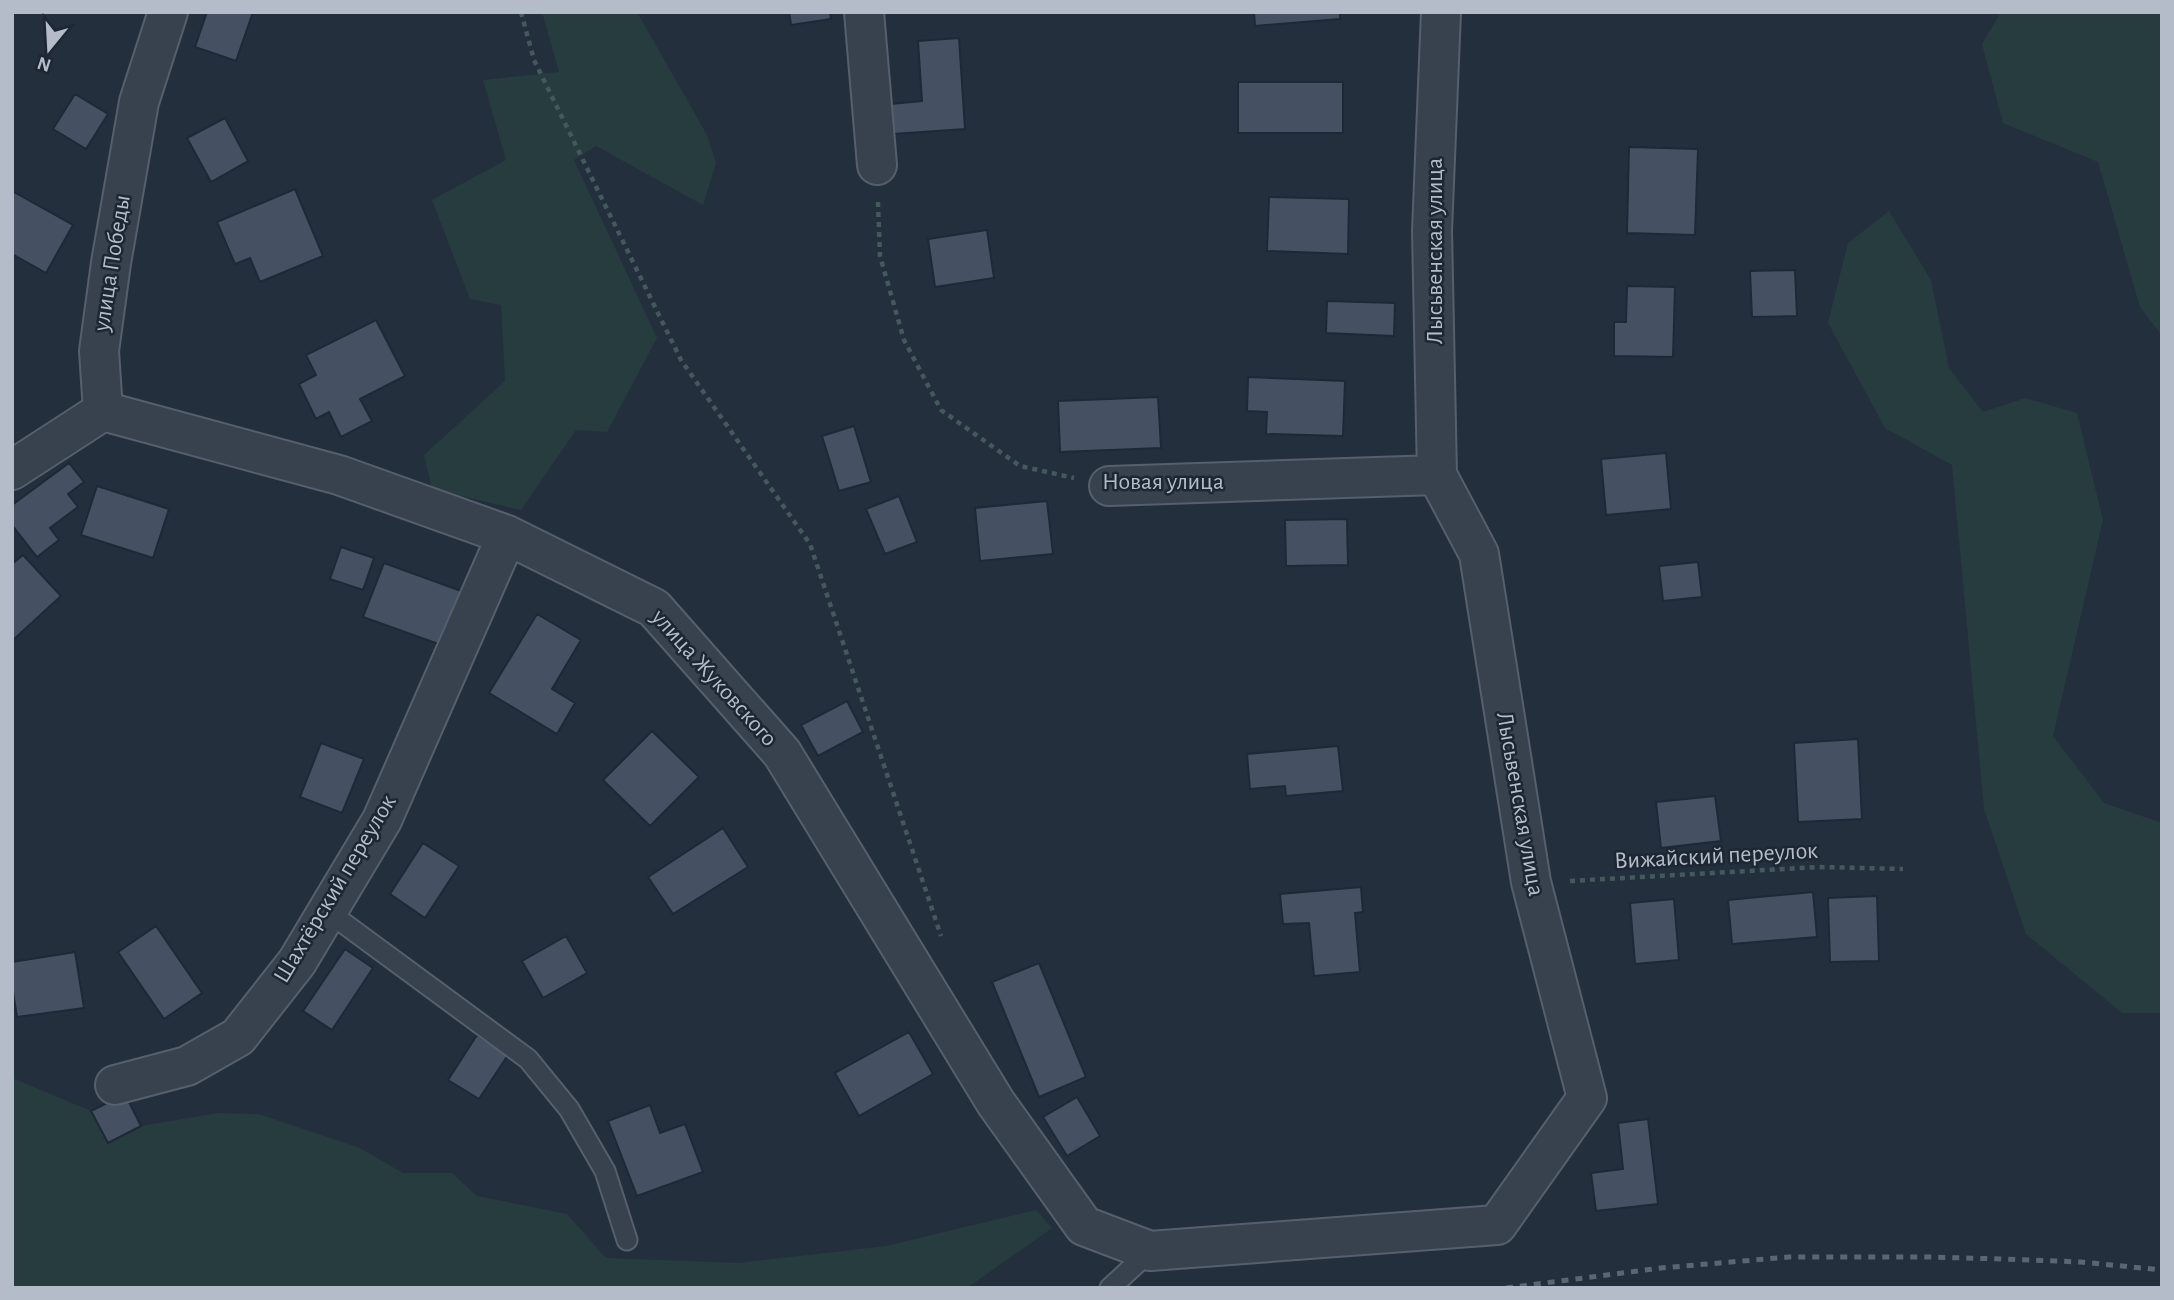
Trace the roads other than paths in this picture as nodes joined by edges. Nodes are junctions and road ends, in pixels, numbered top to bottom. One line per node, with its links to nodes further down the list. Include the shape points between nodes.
1 (168, 12): 5 (street, улица Победы, via 139,102 111,263 99,351)
2 (864, 12): 4 (street)
3 (1441, 12): 7 (street, Лысьвенская улица, via 1432,231)
4 (877, 165)
5 (103, 411): 6 (street); 9 (street, улица Жуковского, via 339,475)
6 (12, 470)
7 (1437, 475): 8 (street, Новая улица); 13 (street, Лысьвенская улица, via 1479,554 1531,882 1587,1098 1497,1225)
8 (1109, 486)
9 (508, 535): 10 (street, Шахтёрский переулок, via 382,820); 13 (street, улица Жуковского, via 654,608 782,753 996,1103 1084,1226)
10 (327, 911): 11 (street, Шахтёрский переулок, via 297,962 238,1037 187,1066); 12 (lane, via 528,1059 569,1109 605,1171)
11 (115, 1085)
12 (627, 1240)
13 (1150, 1251): 14 (lane)
14 (1110, 1288)

